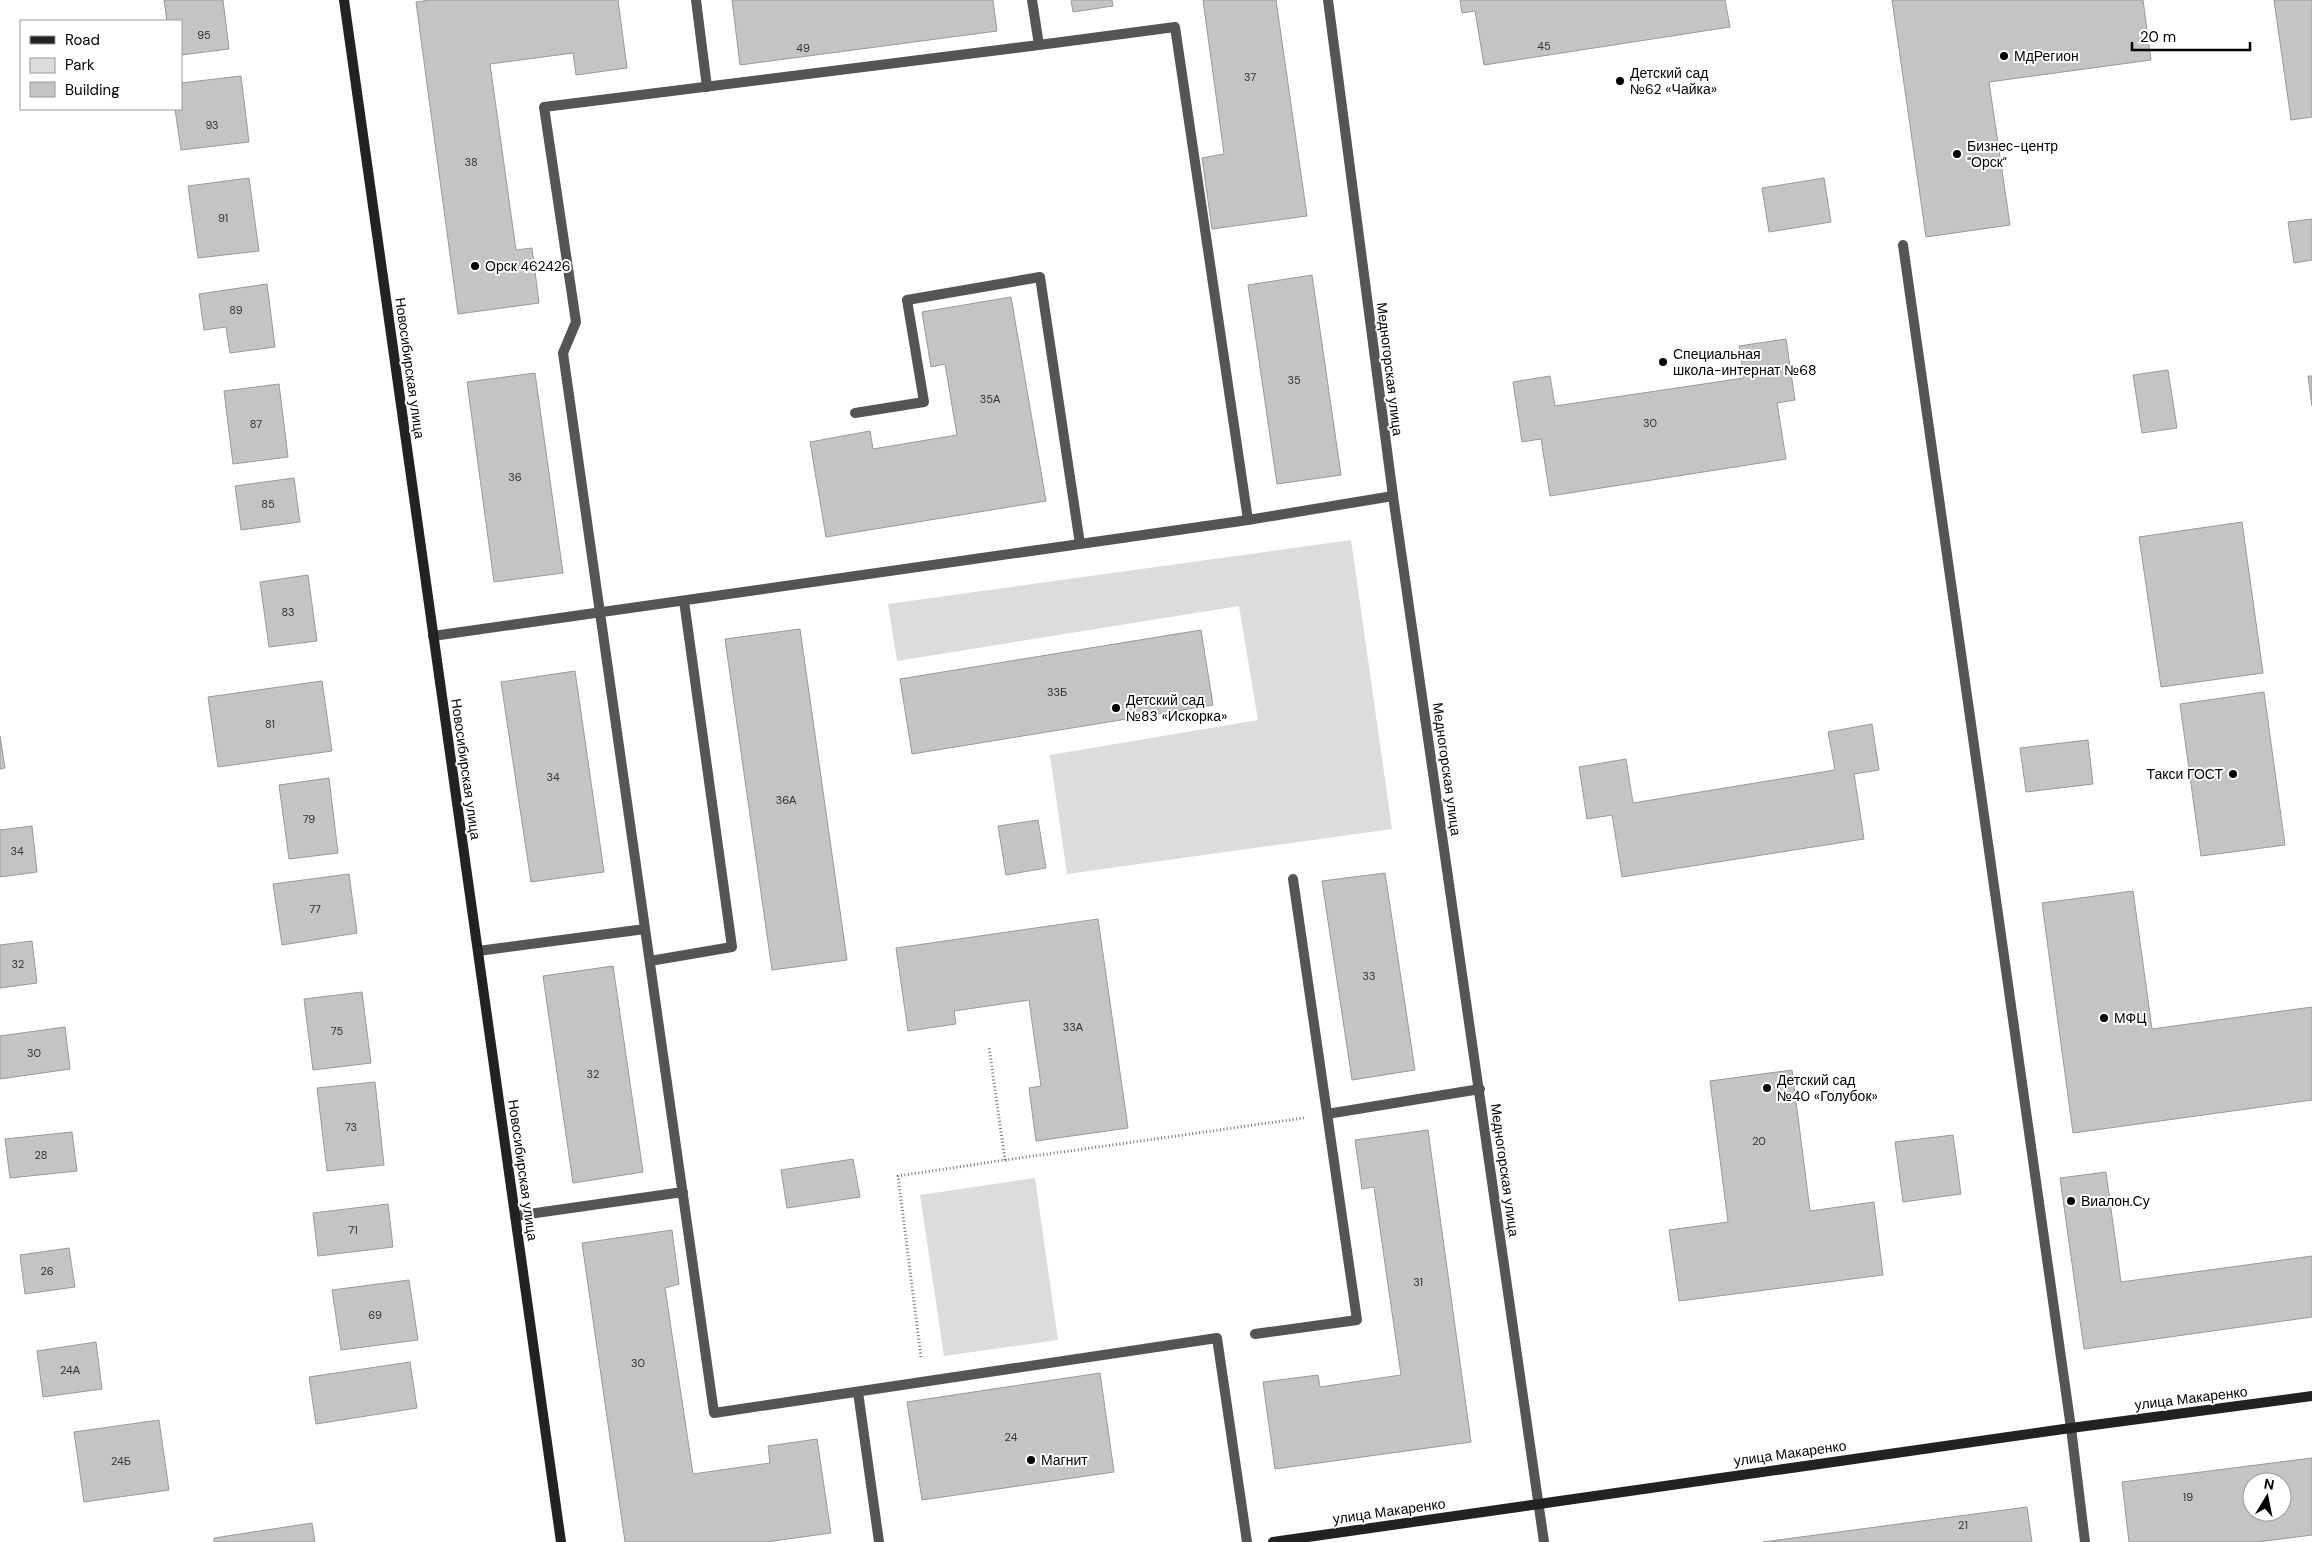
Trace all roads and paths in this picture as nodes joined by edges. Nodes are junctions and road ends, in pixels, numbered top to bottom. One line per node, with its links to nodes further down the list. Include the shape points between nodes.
1 (344, 0): 14 (main road, Новосибирская улица)
2 (696, 0): 6 (street)
3 (1032, 0): 5 (street)
4 (1328, 0): 9 (street, Медногорская улица)
5 (1038, 46): 6 (street); 10 (street, via 1175,27)
6 (707, 87): 13 (street, via 544,107 576,322 563,353)
7 (1902, 246): 29 (street)
8 (855, 413): 11 (street, via 924,402 907,300 1040,277)
9 (1393, 496): 10 (street); 20 (street, Медногорская улица)
10 (1248, 520): 11 (street)
11 (1080, 544): 12 (street)
12 (684, 601): 13 (street); 18 (street, via 732,947)
13 (600, 612): 14 (street); 16 (street)
14 (433, 636): 17 (main road, Новосибирская улица)
15 (1293, 879): 21 (street)
16 (645, 929): 17 (street); 18 (street)
17 (478, 952): 24 (main road, Новосибирская улица)
18 (650, 961): 23 (street)
19 (990, 1047): 22 (path)
20 (1480, 1089): 21 (street); 30 (street, Медногорская улица)
21 (1327, 1114): 22 (path); 25 (street, via 1357,1320)
22 (1005, 1160): 26 (path, via 898,1176)
23 (683, 1192): 24 (street); 27 (street, via 714,1413)
24 (515, 1216): 31 (main road, Новосибирская улица)
25 (1254, 1334)
26 (924, 1383): 27 (street); 33 (street, via 1217,1338)
27 (858, 1392): 32 (street)
28 (2312, 1396): 29 (main road, улица Макаренко)
29 (2071, 1428): 30 (main road, улица Макаренко); 36 (street)
30 (1538, 1503): 34 (main road, улица Макаренко); 35 (street, Медногорская улица)
31 (561, 1542)
32 (879, 1542)
33 (1247, 1542)
34 (1273, 1542)
35 (1544, 1542)
36 (2085, 1542)

